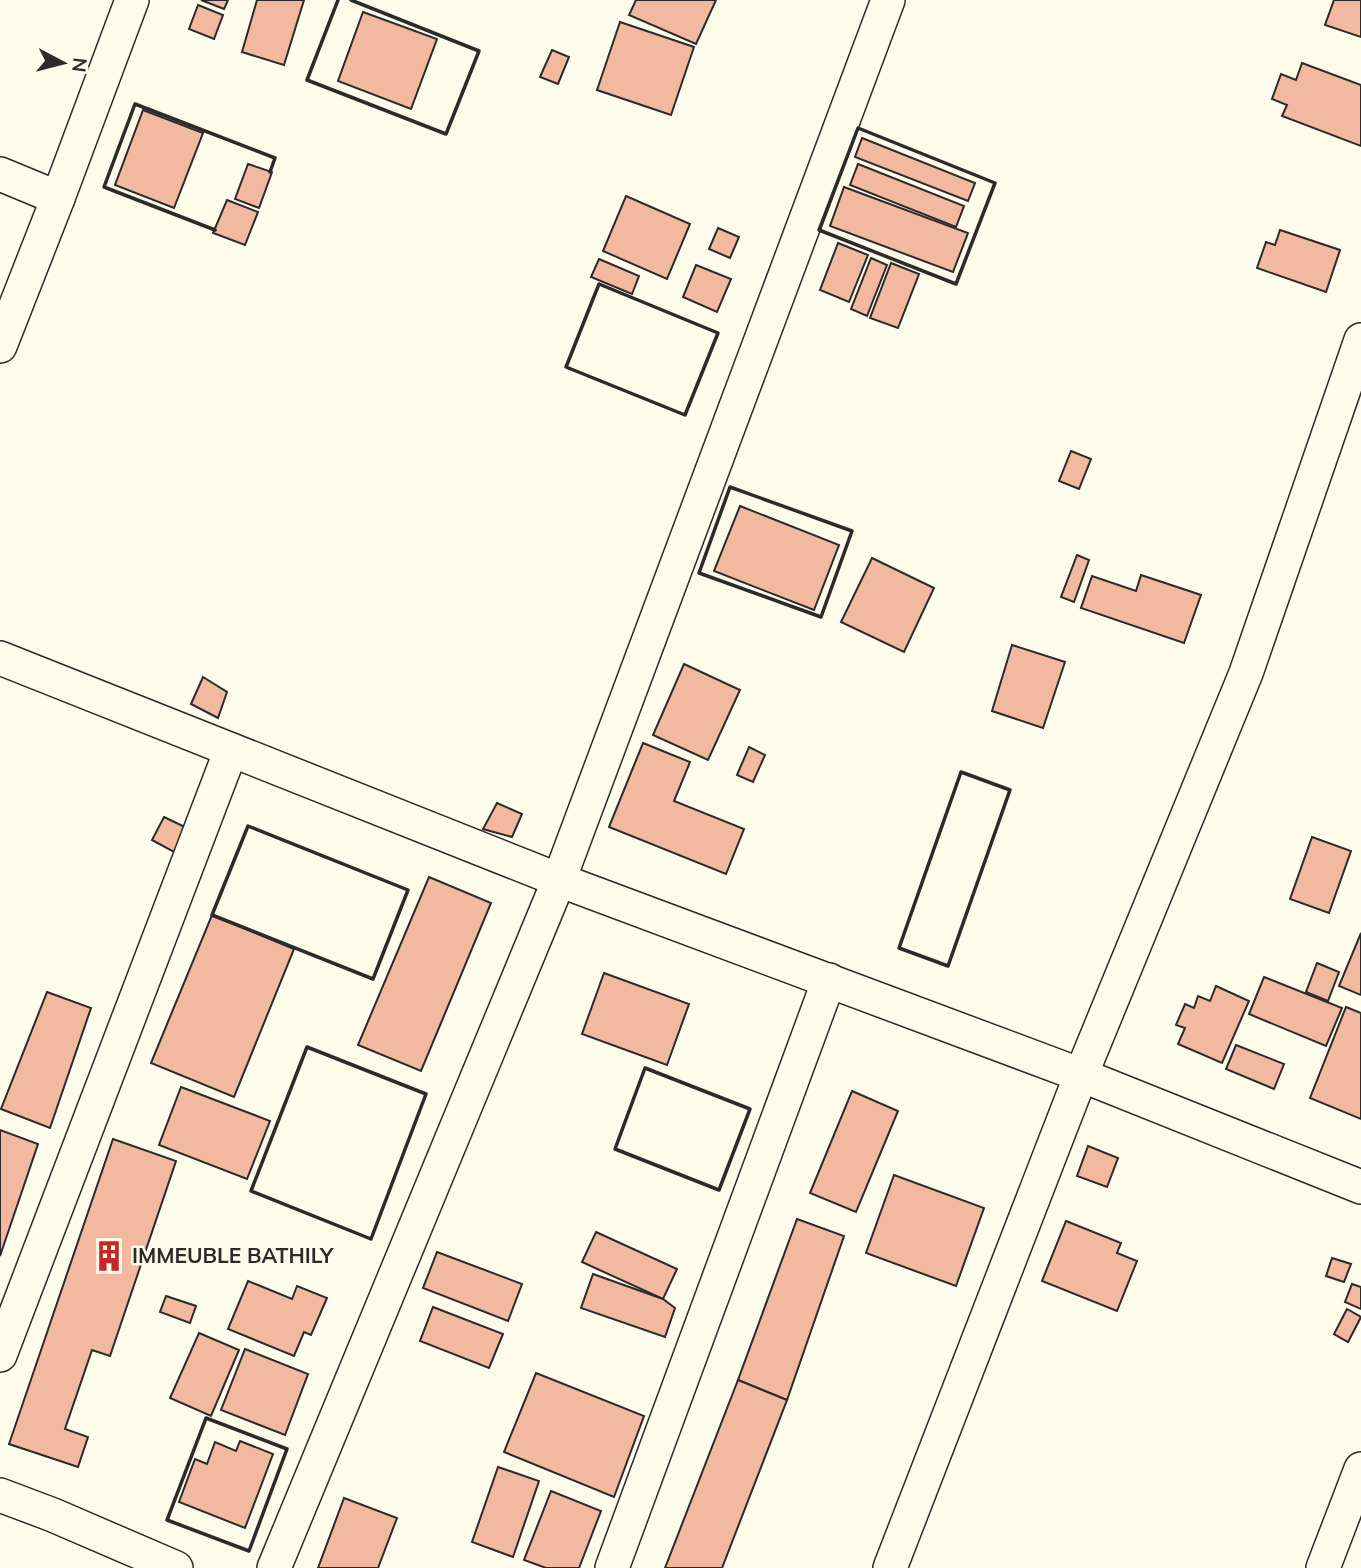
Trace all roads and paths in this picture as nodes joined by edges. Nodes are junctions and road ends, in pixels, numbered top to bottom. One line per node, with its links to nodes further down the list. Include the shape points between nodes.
1 (132, 0): 4 (street)
2 (888, 0): 9 (street)
3 (0, 174): 4 (street)
4 (58, 198): 6 (street)
5 (1361, 340): 11 (street, via 1246,673)
6 (0, 346)
7 (0, 659): 8 (street)
8 (231, 750): 9 (street); 13 (street)
9 (559, 880): 10 (street); 17 (street)
10 (830, 981): 11 (street); 18 (street)
11 (1081, 1075): 12 (street); 19 (street)
12 (1361, 1187)
13 (0, 1355)
14 (1361, 1469): 20 (street)
15 (0, 1496): 16 (street)
16 (176, 1568)
17 (274, 1568)
18 (612, 1568)
19 (890, 1568)
20 (1323, 1568)

